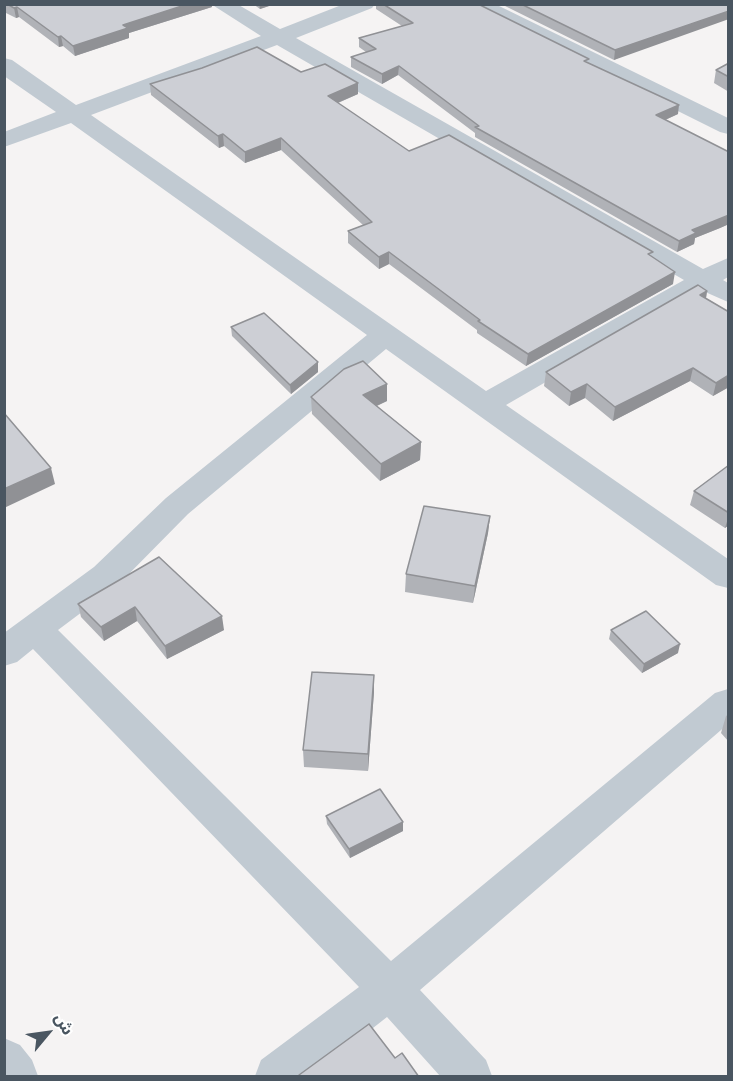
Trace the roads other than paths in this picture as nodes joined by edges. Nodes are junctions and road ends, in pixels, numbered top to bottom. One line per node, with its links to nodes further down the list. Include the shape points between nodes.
1 (221, 4): 4 (street)
2 (365, 4): 4 (street)
3 (478, 4): 7 (street)
4 (279, 38): 6 (street); 9 (street)
5 (4, 65): 6 (street)
6 (78, 115): 8 (street); 10 (street)
7 (729, 127)
8 (4, 140)
9 (721, 280): 11 (street)
10 (386, 334): 11 (street); 13 (street, via 177,506 106,576)
11 (485, 404): 12 (street)
12 (729, 576)
13 (36, 630): 14 (street); 16 (street)
14 (4, 652)
15 (729, 703): 16 (street)
16 (390, 989): 19 (street); 20 (street)
17 (4, 1060): 18 (street)
18 (16, 1077)
19 (278, 1077)
20 (470, 1077)

